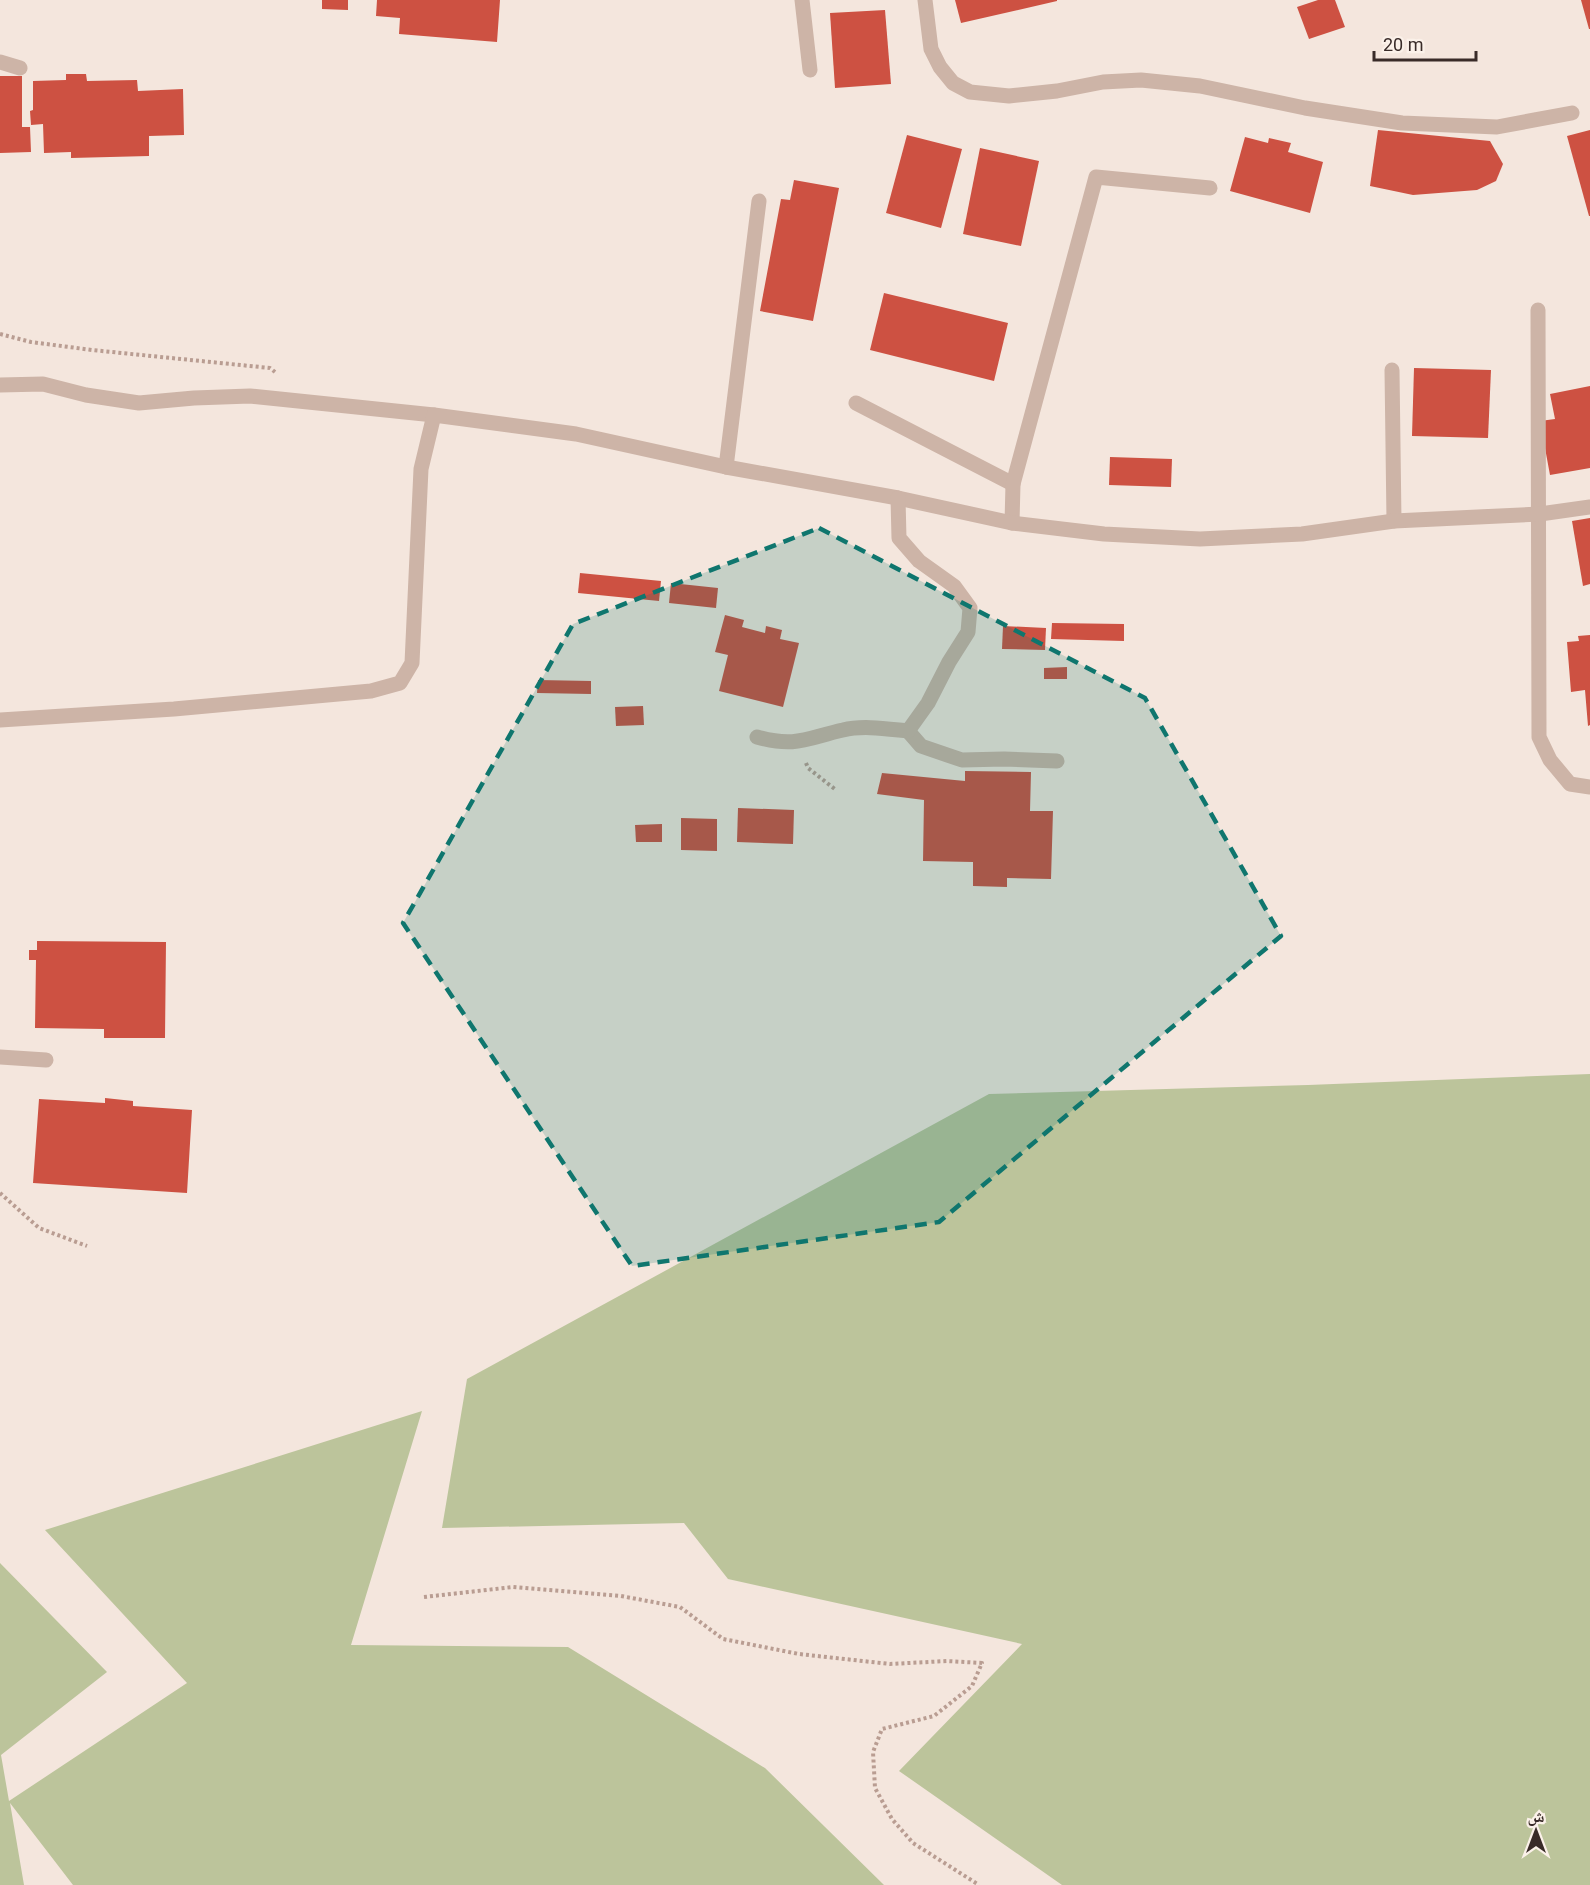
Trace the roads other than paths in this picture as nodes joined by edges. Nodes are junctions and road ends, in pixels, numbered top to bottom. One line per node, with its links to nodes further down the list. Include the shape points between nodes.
1 (802, 0): 5 (street)
2 (925, 0): 6 (street, via 931,49 952,83 970,92 1020,95 1141,80 1200,86 1402,123 1497,127)
3 (0, 62): 4 (street)
4 (20, 68)
5 (810, 70)
6 (1572, 113)
7 (1210, 188): 15 (street, via 1096,177)
8 (759, 201): 14 (street)
9 (1538, 310): 18 (street)
10 (1392, 370): 19 (street)
11 (0, 385): 13 (street, via 44,384 138,403 239,397)
12 (856, 403): 15 (street)
13 (434, 415): 14 (street, via 576,434); 21 (street, via 421,469 412,663 400,682 371,691)
14 (726, 467): 16 (street)
15 (1013, 484): 20 (street)
16 (898, 498): 20 (street); 22 (street, via 899,538 919,561 954,586 970,608 968,632)
17 (1590, 507): 18 (street)
18 (1540, 514): 19 (street); 25 (street, via 1539,737 1550,760 1570,784)
19 (1394, 521): 20 (street, via 1302,534 1200,539 1104,534)
20 (1012, 523)
21 (0, 720)
22 (908, 731): 23 (street, via 845,729 793,742); 24 (street, via 921,746 962,760)
23 (757, 737)
24 (1057, 761)
25 (1590, 788)
26 (0, 1058): 27 (street)
27 (46, 1060)

